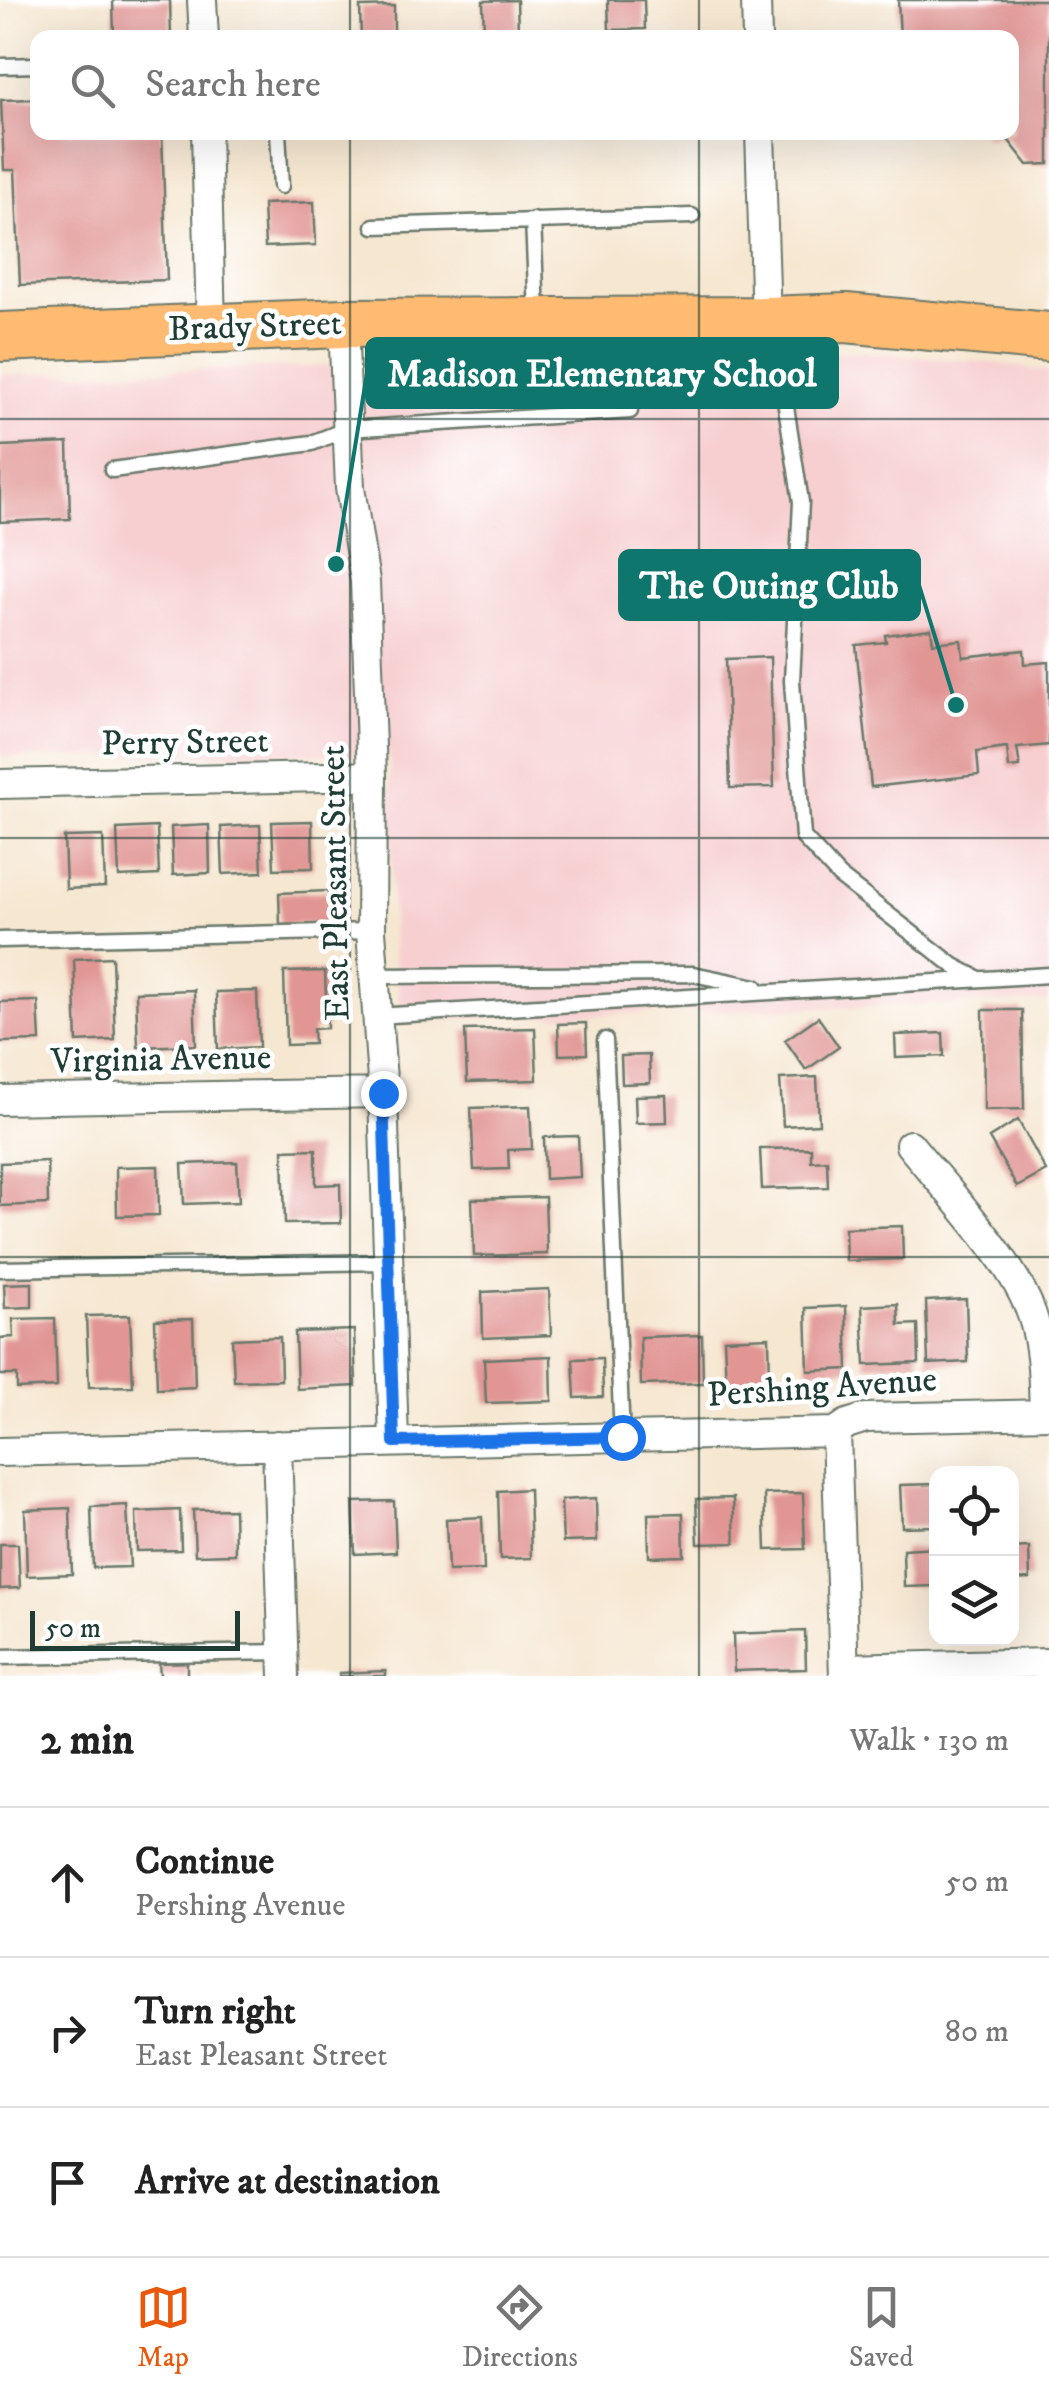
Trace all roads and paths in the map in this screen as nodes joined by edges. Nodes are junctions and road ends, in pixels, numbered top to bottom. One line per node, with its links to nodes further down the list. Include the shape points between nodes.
1 (202, 0): 3 (street)
2 (756, 0): 4 (street)
3 (204, 30)
4 (757, 30)
5 (30, 65): 6 (lane)
6 (0, 66)
7 (206, 140): 18 (street)
8 (278, 140): 10 (lane)
9 (760, 140): 16 (street)
10 (281, 186)
11 (692, 216): 12 (lane)
12 (533, 220): 13 (lane); 14 (lane)
13 (374, 226)
14 (538, 322): 15 (highway, Brady Street); 17 (highway, Brady Street)
15 (630, 322): 16 (highway, Brady Street); 21 (lane, via 630,411)
16 (766, 322): 20 (highway, Brady Street, via 846,318); 29 (lane, via 801,502 792,681 803,837 839,876)
17 (343, 323): 18 (highway, Brady Street); 21 (street, East Pleasant Street)
18 (212, 328): 19 (highway, Brady Street)
19 (0, 337)
20 (1049, 337)
21 (348, 428): 22 (lane, via 312,443); 23 (street, East Pleasant Street, via 365,581)
22 (112, 470)
23 (372, 776): 24 (street, Perry Street); 25 (street, East Pleasant Street)
24 (0, 784)
25 (371, 931): 26 (lane); 28 (street, East Pleasant Street)
26 (0, 940)
27 (1049, 975): 29 (lane)
28 (373, 976): 30 (lane, via 693,974); 31 (street, East Pleasant Street)
29 (978, 978): 30 (lane)
30 (778, 991): 31 (lane)
31 (375, 1016): 33 (street, East Pleasant Street)
32 (605, 1040): 40 (lane)
33 (383, 1093): 34 (street, Virginia Avenue); 36 (street, East Pleasant Street)
34 (0, 1100)
35 (910, 1145): 38 (street, via 1017,1280 1041,1350)
36 (386, 1262): 37 (lane); 41 (street, East Pleasant Street)
37 (0, 1268)
38 (1047, 1418): 39 (street, Pershing Avenue, via 866,1418)
39 (836, 1432): 40 (street, Pershing Avenue); 47 (street)
40 (622, 1437): 41 (street, Pershing Avenue)
41 (394, 1442): 42 (street, Pershing Avenue)
42 (276, 1445): 43 (street, Pershing Avenue); 46 (street)
43 (0, 1452)
44 (0, 1658): 46 (lane)
45 (1049, 1662): 47 (street)
46 (284, 1664)
47 (844, 1672)

